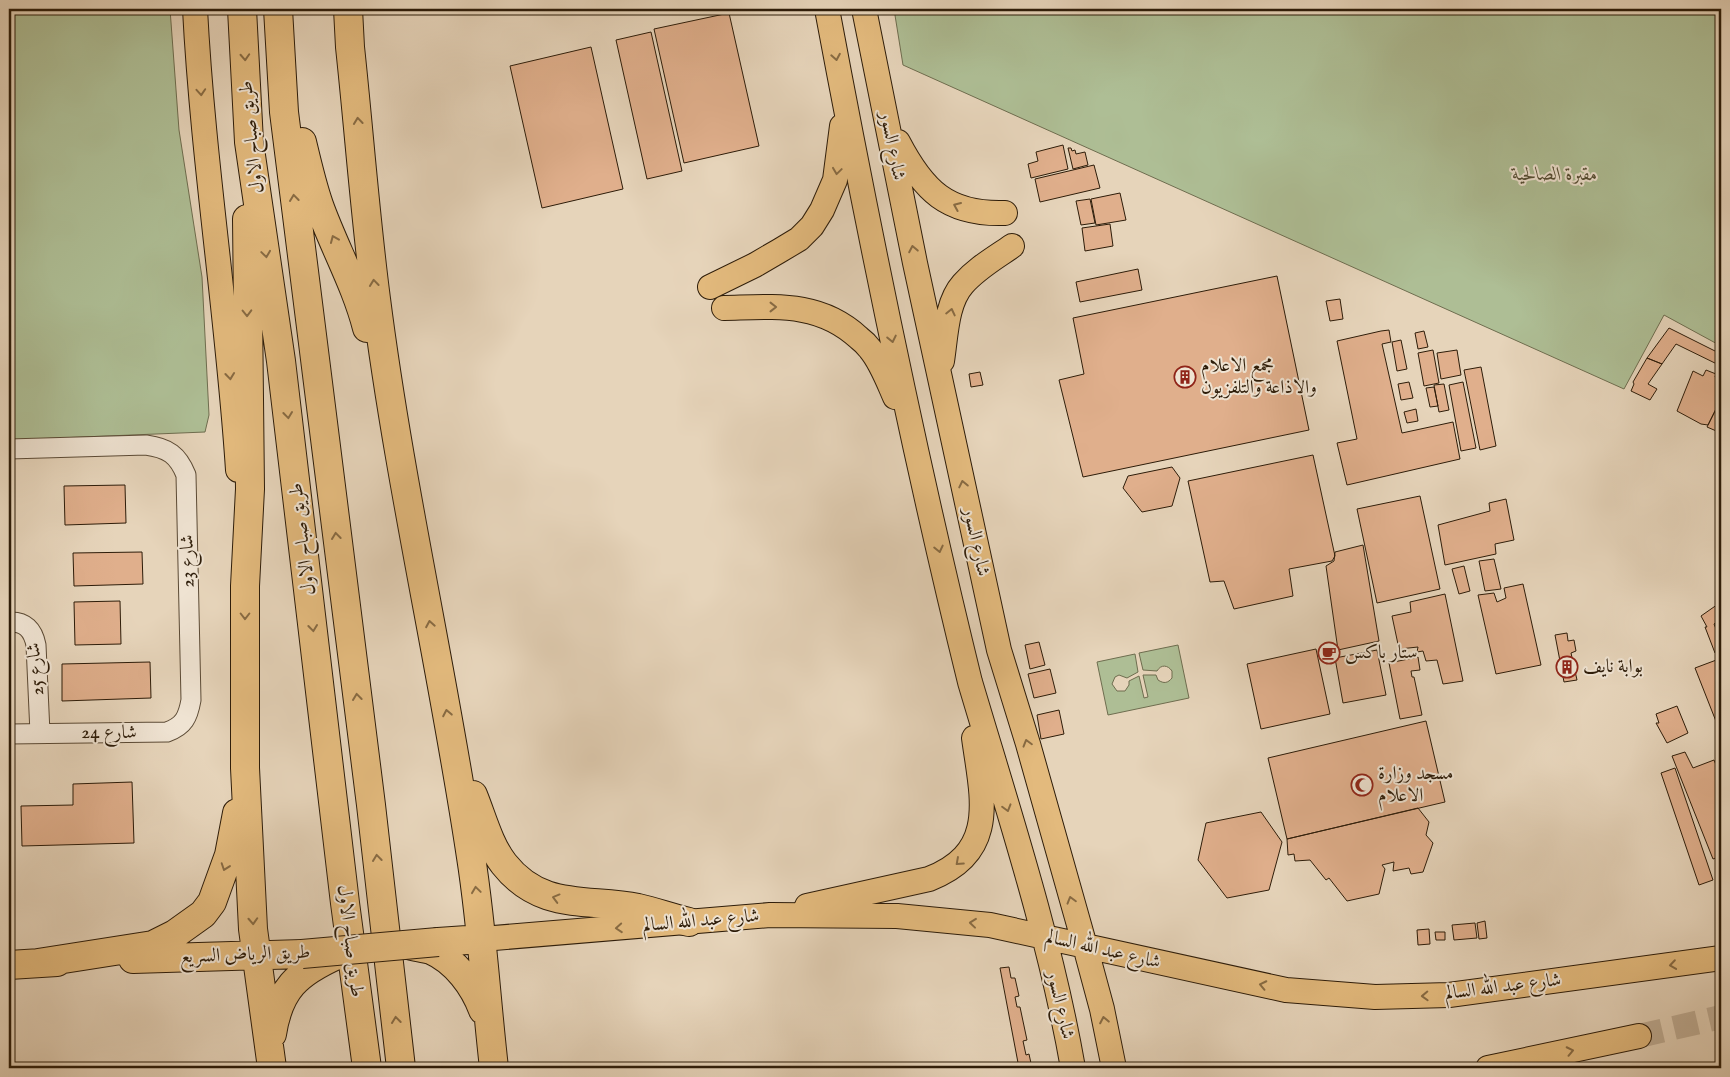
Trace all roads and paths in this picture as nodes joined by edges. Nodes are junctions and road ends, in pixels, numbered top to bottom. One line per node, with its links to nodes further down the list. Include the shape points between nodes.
1 (195, 9): 19 (main road, one-way to 19, via 234,417)
2 (242, 9): 10 (highway, طريق صباح الاول, one-way to 10)
3 (278, 9): 7 (highway, طريق صباح الاول)
4 (348, 9): 18 (highway, one-way to 4, via 376,300)
5 (827, 9): 8 (main road, شارع السور, one-way to 8)
6 (864, 9): 9 (main road, شارع السور)
7 (280, 46): 18 (highway, one-way to 7, via 362,309 319,206 306,162); 42 (highway, طريق صباح الاول, one-way to 7, via 284,112)
8 (845, 105): 13 (main road, one-way to 13, via 835,180 812,226 779,252); 16 (main road, شارع السور, one-way to 16)
9 (885, 115): 11 (main road, one-way to 9, via 965,209 931,191 908,162); 15 (main road, شارع السور, one-way to 9)
10 (250, 142): 19 (highway, one-way to 19, via 246,235 250,489); 41 (highway, طريق صباح الاول, one-way to 41, via 281,361)
11 (1005, 213)
12 (1012, 246): 15 (main road, one-way to 12, via 955,296 971,276)
13 (710, 287)
14 (724, 308): 16 (main road, one-way to 16, via 794,307 832,318 850,329 870,349)
15 (940, 378): 31 (main road, شارع السور, one-way to 15, via 999,650)
16 (914, 437): 21 (main road, شارع السور, one-way to 21)
17 (9, 449): 22 (street, شارع 23, via 146,445 160,447 181,463 186,475)
18 (402, 470): 25 (highway, one-way to 18)
19 (245, 586): 26 (highway, one-way to 26)
20 (9, 622): 23 (street, شارع 25, via 22,624 34,635)
21 (961, 647): 27 (main road, one-way to 27, via 982,802 980,828 970,850 953,867 929,879); 29 (main road, شارع السور, one-way to 29)
22 (191, 700): 23 (street, شارع 24, via 189,714 176,729 167,732)
23 (40, 733): 24 (street, شارع 24)
24 (9, 734)
25 (453, 746): 28 (highway, one-way to 25, via 637,908 560,900 521,883 503,863 490,838); 30 (highway, one-way to 25)
26 (245, 768): 33 (highway, one-way to 33); 36 (highway, one-way to 36, via 229,855 212,902 203,914 153,945)
27 (770, 915): 28 (main road, شارع عبد الله السالم); 29 (main road, شارع عبد الله السالم, one-way to 27, via 990,925 897,916)
28 (689, 922): 30 (main road, شارع عبد الله السالم, one-way to 30)
29 (1044, 937): 31 (main road, شارع عبد الله السالم); 44 (main road, شارع السور, via 1064,1014)
30 (482, 939): 32 (highway, طريق الرياض السريع); 38 (highway)
31 (1085, 946): 34 (main road, شارع عبد الله السالم, one-way to 31, via 1449,995 1375,997 1286,990); 45 (main road, شارع السور, one-way to 31)
32 (440, 949): 35 (highway, طريق الرياض السريع, bridge, via 408,945 347,950); 38 (highway, via 470,983)
33 (256, 956): 35 (highway, طريق الرياض السريع); 36 (highway, طريق الرياض السريع); 40 (highway)
34 (1721, 958)
35 (307, 961): 40 (highway, via 276,1013)
36 (38, 962): 37 (highway, طريق الرياض السريع)
37 (9, 965)
38 (490, 1036): 43 (highway)
39 (1639, 1036): 46 (main road, one-way to 39)
40 (271, 1060)
41 (366, 1068)
42 (401, 1068)
43 (494, 1068)
44 (1073, 1068)
45 (1114, 1068)
46 (1488, 1068)

